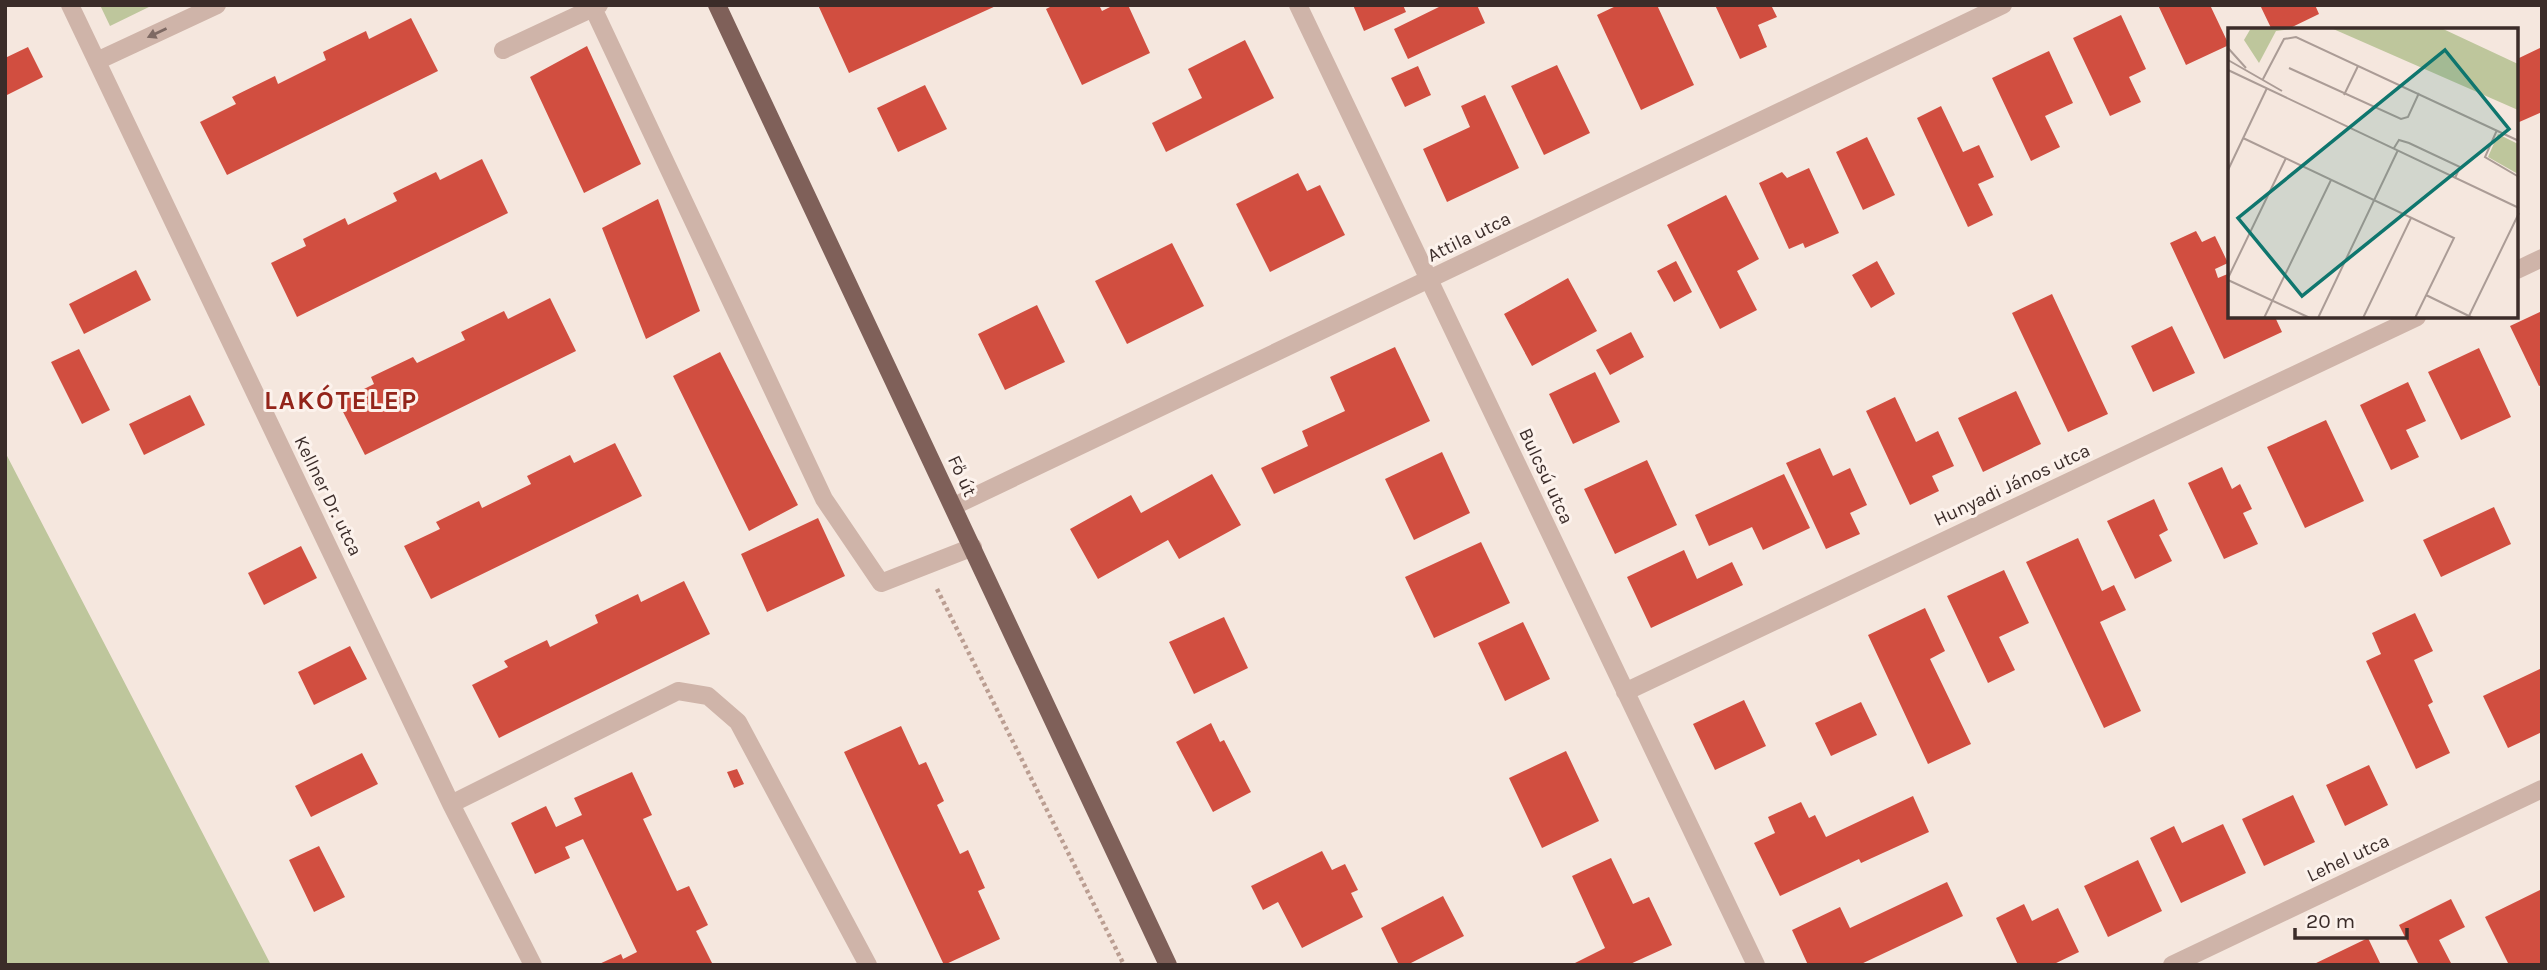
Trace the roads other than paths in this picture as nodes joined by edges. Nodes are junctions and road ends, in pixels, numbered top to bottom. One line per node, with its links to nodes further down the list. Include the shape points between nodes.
1 (70, 5): 8 (street, Kellner Dr. utca)
2 (217, 5): 8 (street, one-way to 8)
3 (717, 5): 13 (main road, Fő út)
4 (1298, 5): 11 (street, Bulcsú utca)
5 (2003, 5): 11 (street, Attila utca)
6 (596, 7): 7 (street); 14 (street, via 824,499 881,583)
7 (503, 50)
8 (97, 61): 17 (street, Kellner Dr. utca)
9 (2542, 258): 10 (street)
10 (2519, 269)
11 (1429, 279): 13 (street, Attila utca); 15 (street, Bulcsú utca)
12 (2415, 318): 15 (street, Hunyadi János utca)
13 (954, 506): 14 (main road, Fő út)
14 (973, 547): 20 (main road, Fő út)
15 (1625, 691): 21 (street, Bulcsú utca)
16 (2542, 789): 22 (street, Lehel utca)
17 (451, 804): 18 (street, Kellner Dr. utca); 19 (street, via 678,691 708,696 737,722)
18 (533, 965)
19 (868, 965)
20 (1168, 965)
21 (1756, 965)
22 (2172, 965)

